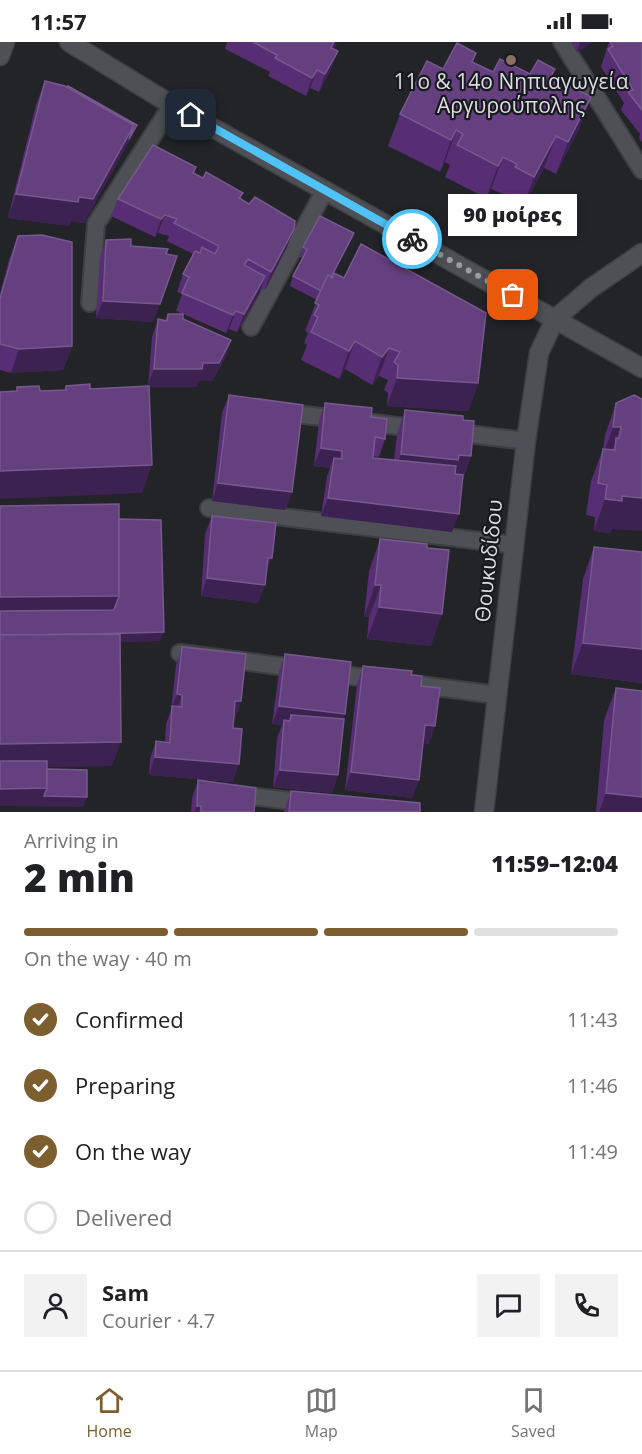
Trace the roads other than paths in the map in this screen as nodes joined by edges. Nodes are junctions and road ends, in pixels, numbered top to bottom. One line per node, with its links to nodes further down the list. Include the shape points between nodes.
1 (4, 42): 4 (street)
2 (69, 42): 5 (street)
3 (562, 42): 6 (lane)
4 (0, 57)
5 (172, 105): 7 (street); 9 (lane, via 96,224)
6 (642, 170)
7 (325, 190): 10 (street); 11 (lane)
8 (642, 253): 10 (street)
9 (90, 303)
10 (555, 319): 12 (street); 14 (street, Θουκυδίδου, via 539,353)
11 (251, 327)
12 (642, 368)
13 (304, 414): 14 (lane)
14 (526, 441): 16 (street, Θουκυδίδου)
15 (209, 508): 16 (lane)
16 (514, 545): 18 (street, Θουκυδίδου)
17 (180, 653): 18 (lane)
18 (497, 695): 21 (street, Θουκυδίδου)
19 (216, 792): 20 (lane)
20 (321, 804)
21 (484, 812)

